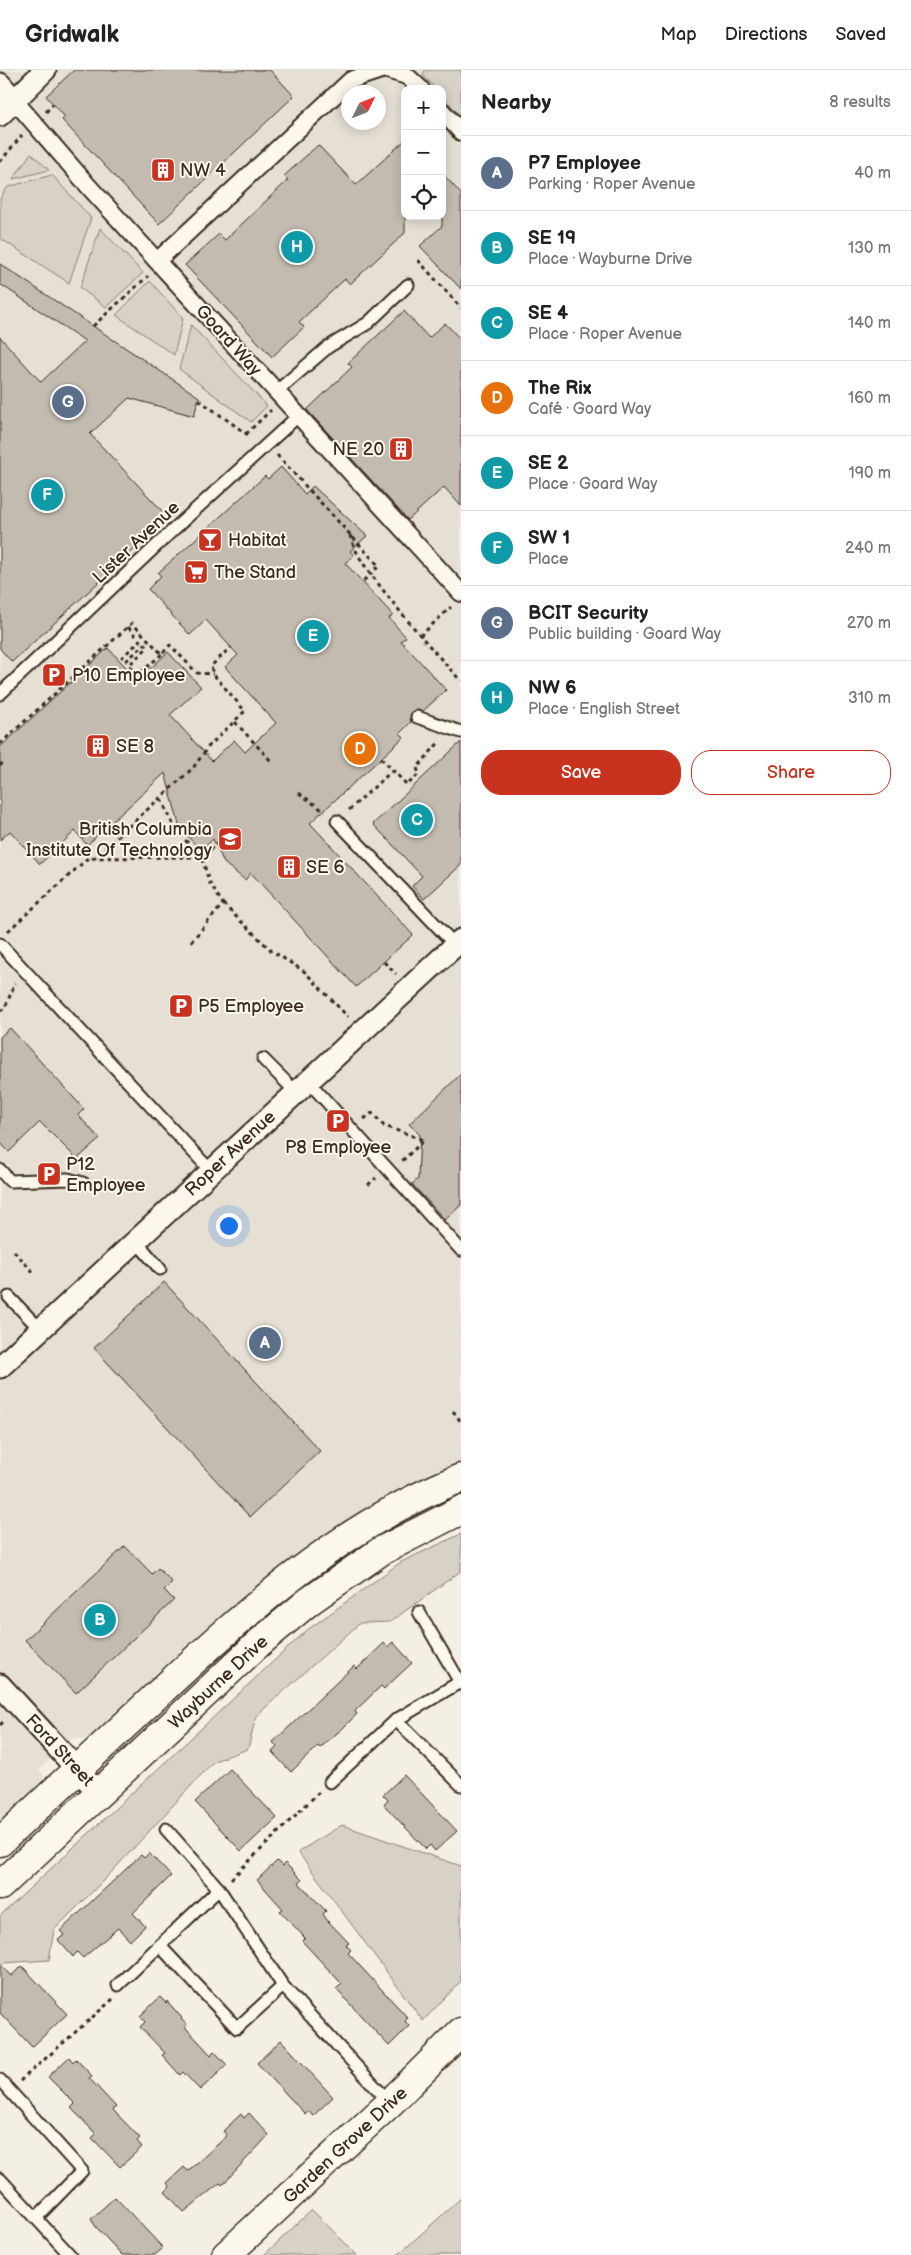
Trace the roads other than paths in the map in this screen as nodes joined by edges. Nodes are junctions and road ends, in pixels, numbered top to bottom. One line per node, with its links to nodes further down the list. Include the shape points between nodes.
1 (45, 70): 6 (street)
2 (381, 70): 9 (street, via 351,80)
3 (387, 70): 5 (street, via 407,76)
4 (0, 84): 6 (street, Goard Way)
5 (417, 85)
6 (7, 108): 9 (street, Goard Way)
7 (446, 115): 8 (street)
8 (461, 132)
9 (159, 263): 11 (street, Goard Way)
10 (408, 286): 11 (lane, via 368,323 328,347)
11 (279, 396): 12 (street, Goard Way)
12 (298, 416): 13 (street, Goard Way); 14 (lane, Lister Avenue, via 172,530)
13 (458, 598)
14 (0, 694)
15 (417, 717): 16 (lane)
16 (461, 732)
17 (337, 821): 18 (lane)
18 (458, 943): 21 (street, Roper Avenue)
19 (0, 944): 23 (lane)
20 (263, 1059): 21 (lane)
21 (302, 1087): 23 (street, Roper Avenue); 26 (lane, via 390,1172)
22 (0, 1170): 24 (lane, via 10,1181 68,1179)
23 (211, 1171): 25 (street, Roper Avenue)
24 (83, 1183)
25 (136, 1241): 27 (lane); 29 (street, Roper Avenue)
26 (461, 1250)
27 (160, 1269)
28 (9, 1297): 29 (lane)
29 (40, 1329): 30 (street, Roper Avenue)
30 (0, 1367)
31 (461, 1478): 37 (street, Wayburne Drive, via 376,1520 293,1574 218,1638)
32 (461, 1510): 40 (street, Wayburne Drive, via 381,1551 308,1602 259,1643)
33 (419, 1612): 34 (lane)
34 (460, 1683): 36 (lane)
35 (0, 1685): 37 (street, Ford Street)
36 (396, 1720): 38 (lane); 39 (lane)
37 (78, 1769): 40 (street, Ford Street); 42 (street, Wayburne Drive)
38 (330, 1782)
39 (461, 1785)
40 (99, 1793): 43 (street, Wayburne Drive)
41 (166, 1829): 44 (lane)
42 (0, 1842)
43 (0, 1886)
44 (220, 1889): 45 (lane); 47 (lane)
45 (160, 1946): 46 (lane); 47 (lane, via 237,2028)
46 (118, 1985)
47 (283, 1986): 51 (lane)
48 (461, 2032): 51 (street, Garden Grove Drive)
49 (0, 2080): 50 (lane)
50 (4, 2095): 53 (lane, via 82,2171)
51 (390, 2103): 55 (street, Garden Grove Drive)
52 (0, 2179): 53 (lane)
53 (36, 2218): 54 (lane)
54 (70, 2255)
55 (226, 2255)

